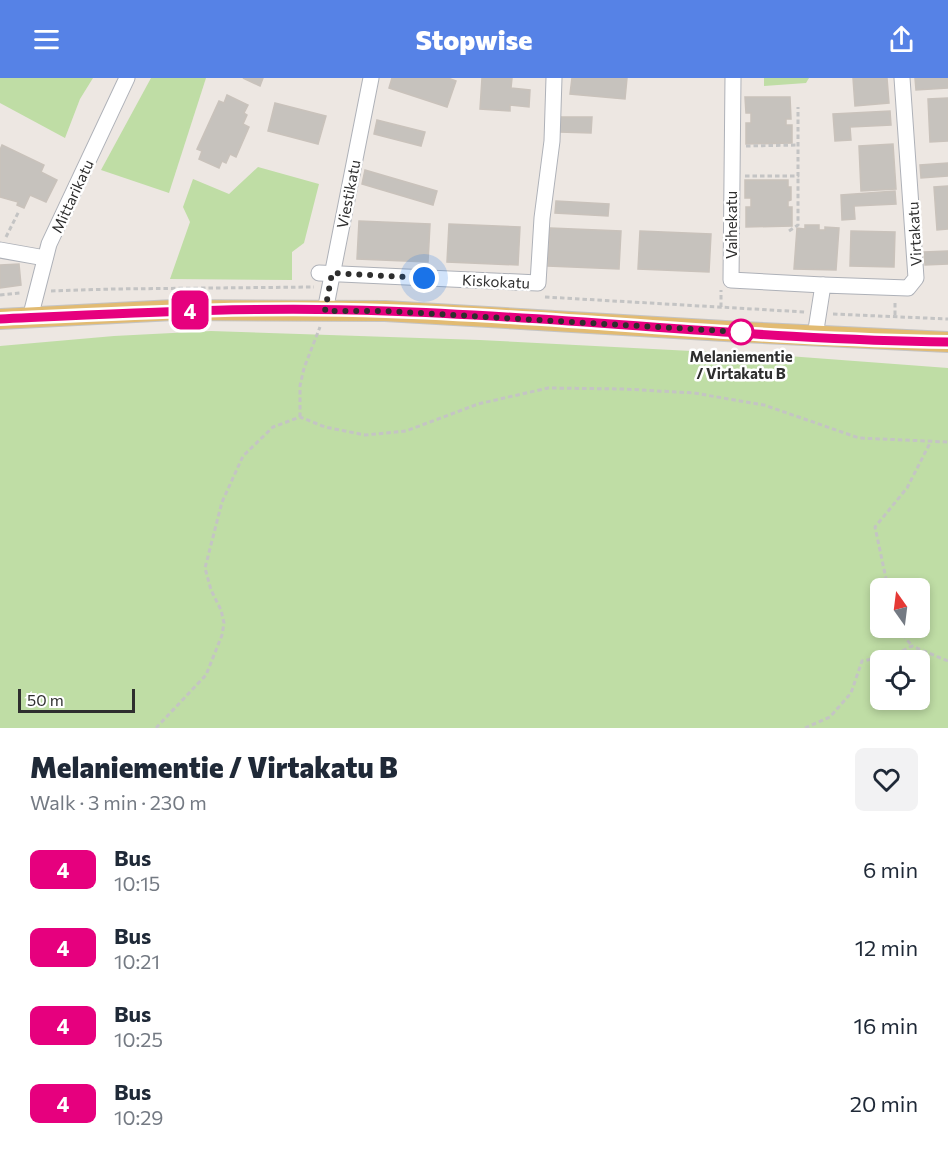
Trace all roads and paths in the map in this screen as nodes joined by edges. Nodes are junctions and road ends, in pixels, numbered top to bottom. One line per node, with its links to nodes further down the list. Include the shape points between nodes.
1 (127, 78): 14 (street, Mittarikatu)
2 (371, 78): 15 (street, Viestikatu)
3 (554, 78): 15 (street, Kiskokatu, via 538,283)
4 (733, 78): 8 (street, Vaihekatu)
5 (902, 78): 16 (street, Virtakatu, via 916,278 908,288)
6 (798, 107): 7 (path)
7 (798, 145): 8 (path); 10 (path)
8 (732, 146): 9 (street, Vaihekatu)
9 (731, 176): 10 (path); 16 (street, Vaihekatu, via 731,280)
10 (798, 176): 12 (path, via 798,225)
11 (19, 211): 13 (path)
12 (789, 231)
13 (2, 245): 14 (street)
14 (45, 258): 18 (street, Mittarikatu)
15 (325, 273): 17 (street, Viestikatu)
16 (823, 285): 20 (street)
17 (325, 311): 18 (main road, via 174,310); 20 (main road, via 386,311); 22 (path, via 304,368)
18 (30, 318): 19 (main road)
19 (0, 319)
20 (815, 336): 21 (main road)
21 (948, 342)
22 (300, 417): 23 (path, via 365,435 406,431 478,404 548,388 624,389 694,393 764,405 859,438); 29 (path, via 273,427 243,456 222,502 205,568 221,610 222,635 206,675)
23 (931, 441): 24 (path); 25 (path, via 907,488 875,527)
24 (948, 442)
25 (886, 578)
26 (905, 638): 27 (path)
27 (912, 646): 28 (path); 30 (path, via 894,655 862,661 851,693 830,717)
28 (948, 661)
29 (156, 728)
30 (805, 728)

